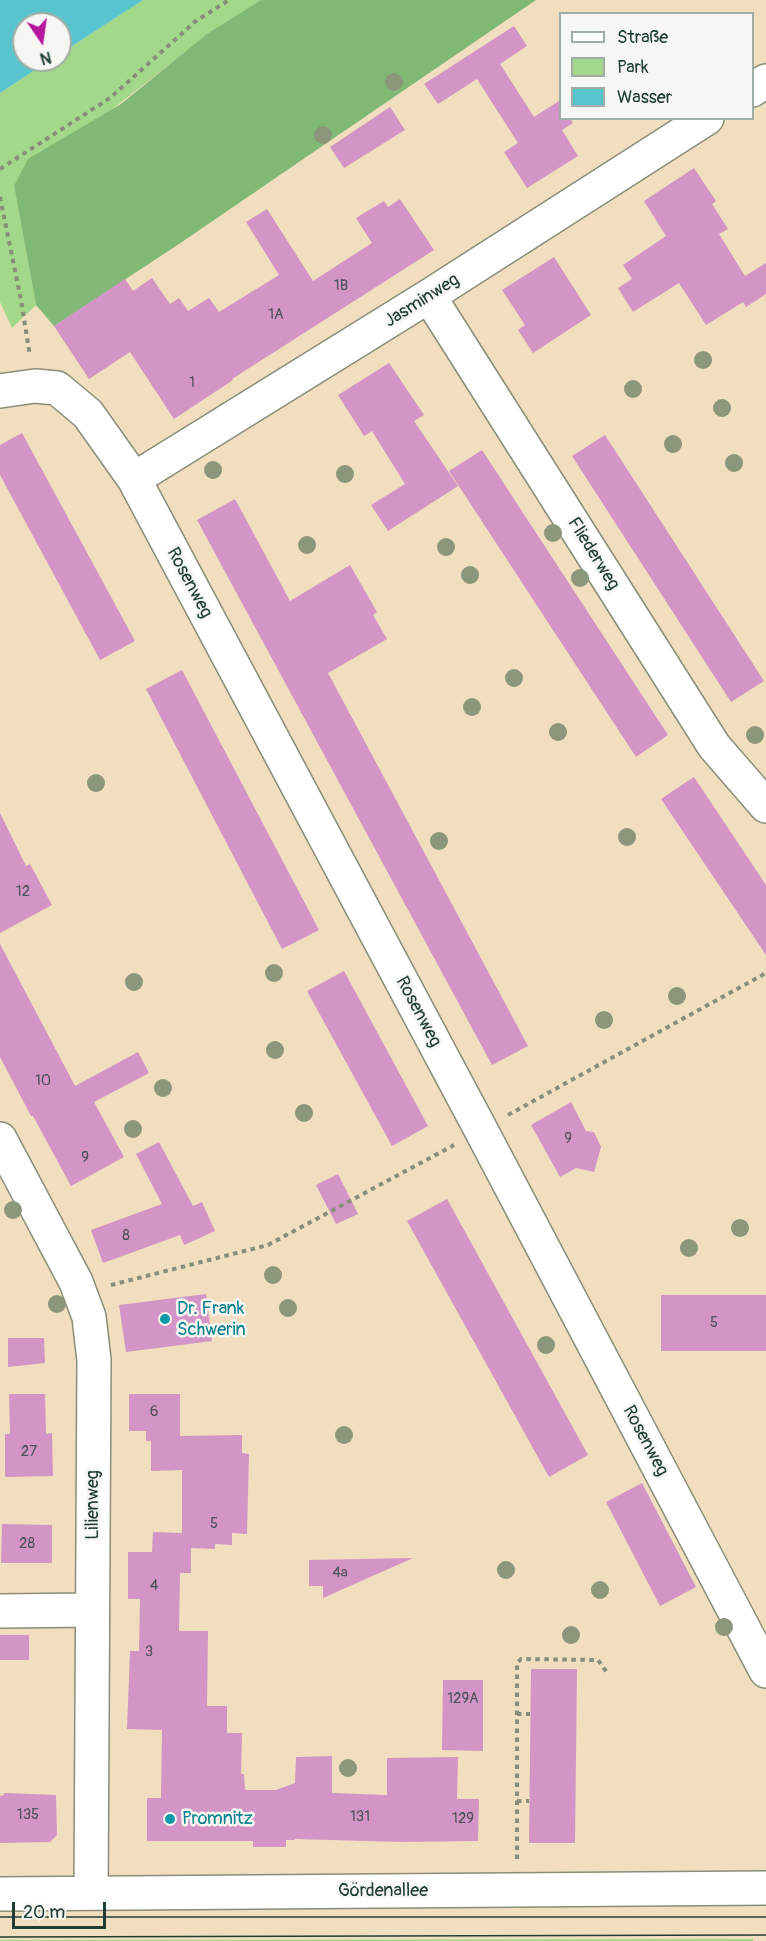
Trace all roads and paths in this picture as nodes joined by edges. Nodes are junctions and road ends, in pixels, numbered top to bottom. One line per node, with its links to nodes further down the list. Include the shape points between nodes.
1 (229, 0): 3 (path, via 196,21 110,98)
2 (704, 120): 5 (street, Jasminweg)
3 (0, 169)
4 (0, 197): 6 (path)
5 (429, 296): 8 (street, Jasminweg); 9 (street, Fliederweg, via 714,746)
6 (35, 386): 7 (street); 8 (street, Rosenweg, via 57,388 88,414)
7 (0, 391)
8 (134, 479): 11 (street, Rosenweg)
9 (766, 806)
10 (766, 973): 11 (path)
11 (481, 1130): 13 (path, via 268,1245); 16 (street, Rosenweg)
12 (0, 1139): 14 (street, Lilienweg, via 76,1282 89,1317 94,1359)
13 (107, 1286)
14 (92, 1610): 15 (street); 24 (street, Lilienweg)
15 (0, 1611)
16 (766, 1671)
17 (608, 1674): 18 (path, via 598,1660 521,1659 517,1663)
18 (517, 1714): 19 (path); 20 (path)
19 (530, 1714)
20 (517, 1801): 21 (path); 23 (path)
21 (529, 1801)
22 (766, 1888): 23 (street, Gördenallee)
23 (517, 1890): 24 (street, Gördenallee)
24 (92, 1893): 25 (street, Gördenallee)
25 (0, 1894)

